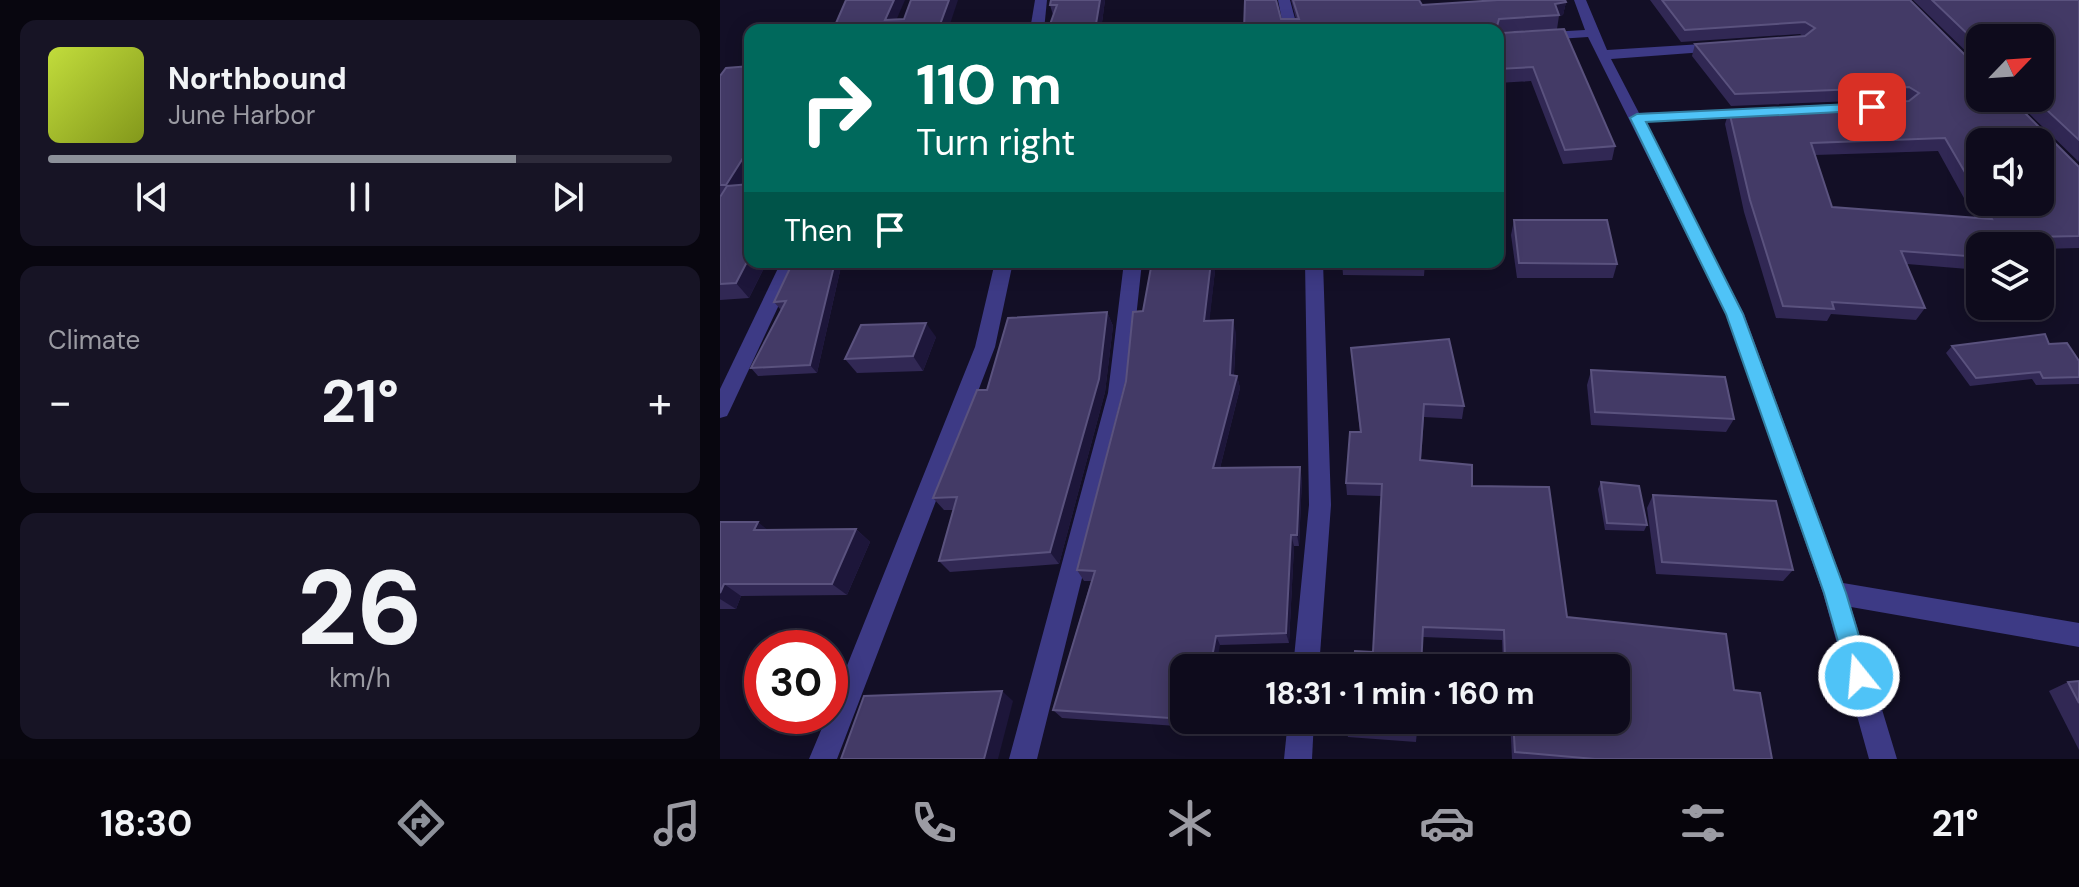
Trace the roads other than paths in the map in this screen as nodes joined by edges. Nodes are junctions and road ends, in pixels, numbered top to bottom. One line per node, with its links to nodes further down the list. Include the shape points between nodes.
1 (1041, 0): 4 (street)
2 (1284, 0): 5 (street)
3 (1580, 0): 6 (street)
4 (1038, 24)
5 (1290, 24)
6 (1595, 33): 7 (street); 9 (street)
7 (1504, 39)
8 (1739, 45): 9 (street)
9 (1602, 55): 11 (street)
10 (1777, 112): 11 (street)
11 (1637, 118): 17 (street, via 1735,314)
12 (787, 268): 16 (street)
13 (1003, 268): 21 (street, via 985,347)
14 (1132, 268): 22 (street, via 1118,393)
15 (1314, 268): 19 (street, via 1320,505)
16 (720, 410)
17 (1835, 593): 18 (street); 24 (street)
18 (2079, 635)
19 (1307, 654)
20 (1300, 734): 23 (street)
21 (823, 759)
22 (1023, 759)
23 (1298, 759)
24 (1883, 759)

